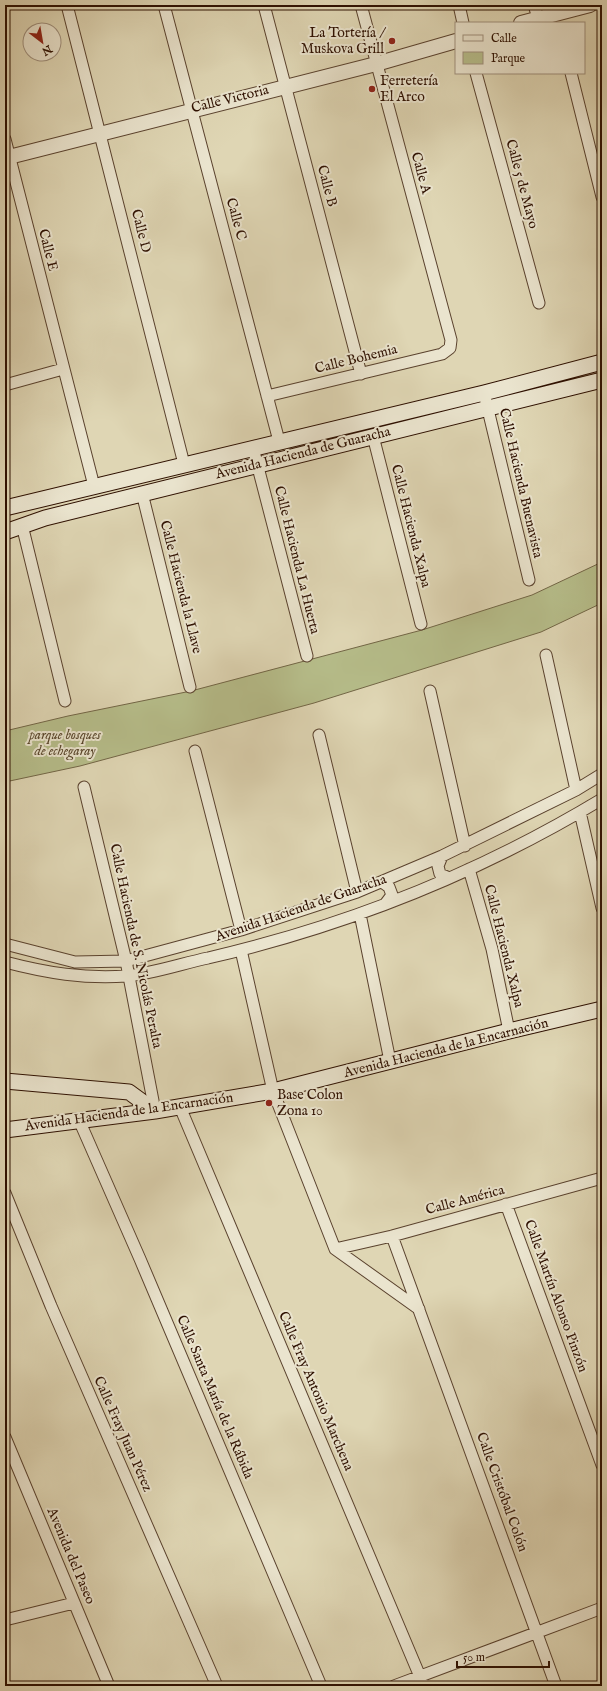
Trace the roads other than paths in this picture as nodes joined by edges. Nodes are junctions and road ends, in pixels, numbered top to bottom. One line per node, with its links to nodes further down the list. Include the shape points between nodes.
1 (67, 5): 17 (street, Calle D)
2 (164, 5): 16 (street, Calle C)
3 (264, 5): 15 (street, Calle B)
4 (361, 5): 12 (street, Calle A)
5 (459, 5): 9 (street)
6 (590, 5): 8 (street)
7 (536, 12): 8 (street); 10 (street)
8 (557, 18)
9 (463, 22)
10 (522, 22)
11 (455, 42): 12 (street, Calle Victoria)
12 (376, 64): 15 (street, Calle Victoria); 22 (street, Calle A, via 451,340)
13 (476, 74): 21 (street, Calle 5 de Mayo)
14 (571, 74): 20 (street)
15 (285, 86): 16 (street, Calle Victoria); 25 (street, Calle B)
16 (192, 109): 17 (street, Calle Victoria); 29 (street, Calle C)
17 (101, 134): 19 (street, Calle Victoria); 34 (street, Calle D)
18 (5, 139): 19 (street, Calle E)
19 (7, 157): 24 (street, Calle E)
20 (602, 197)
21 (539, 304)
22 (450, 348): 25 (street, Calle Bohemia, via 442,354)
23 (602, 362): 28 (main road, Avenida Hacienda de Guaracha)
24 (63, 370): 27 (street); 36 (street, Calle E)
25 (361, 374): 29 (street, Calle Bohemia)
26 (602, 380): 30 (main road, Avenida Hacienda de Guaracha)
27 (5, 384)
28 (484, 393): 30 (street, Calle Hacienda Buenavista); 32 (main road, Avenida Hacienda de Guaracha)
29 (267, 396): 32 (street, Calle C)
30 (488, 409): 31 (main road, Avenida Hacienda de Guaracha); 43 (street, Calle Hacienda Buenavista)
31 (373, 436): 35 (main road, Avenida Hacienda de Guaracha); 44 (street, Calle Hacienda Xalpa)
32 (279, 441): 33 (main road, Avenida Hacienda de Guaracha)
33 (253, 448): 34 (main road, Avenida Hacienda de Guaracha); 35 (street, Calle Hacienda La Huerta)
34 (184, 464): 36 (main road, Avenida Hacienda de Guaracha)
35 (257, 464): 37 (main road, Avenida Hacienda de Guaracha); 46 (street, Calle Hacienda La Huerta)
36 (94, 486): 38 (main road, Avenida Hacienda de Guaracha)
37 (142, 493): 40 (main road, Avenida Hacienda de Guaracha); 47 (street, Calle Hacienda la Llave)
38 (40, 499): 39 (main road, Avenida Hacienda de Guaracha); 40 (street)
39 (5, 508)
40 (45, 518): 41 (main road, Avenida Hacienda de Guaracha)
41 (22, 525): 42 (main road, Avenida Hacienda de Guaracha); 49 (street)
42 (5, 532)
43 (528, 580)
44 (421, 624)
45 (546, 655): 54 (street)
46 (306, 656)
47 (190, 687)
48 (430, 691): 57 (street)
49 (65, 702)
50 (319, 734): 62 (street)
51 (195, 752): 66 (street)
52 (602, 774): 54 (street, Avenida Hacienda de Guaracha)
53 (84, 787): 69 (street, Calle Hacienda de S. Nicolás Peralta)
54 (576, 790): 57 (street, Avenida Hacienda de Guaracha)
55 (602, 799): 56 (street, Avenida Hacienda de Guaracha)
56 (580, 812): 59 (street, Avenida Hacienda de Guaracha); 64 (street)
57 (465, 846): 58 (street, Avenida Hacienda de Guaracha)
58 (442, 856): 60 (street, via 438,866 440,874); 61 (street, Avenida Hacienda de Guaracha)
59 (469, 869): 60 (street, Avenida Hacienda de Guaracha); 73 (street, Calle Hacienda Xalpa, via 492,949)
60 (447, 877): 63 (street, Avenida Hacienda de Guaracha)
61 (382, 882): 62 (street, Avenida Hacienda de Guaracha); 63 (street, via 390,887 392,895)
62 (356, 892): 66 (street, Avenida Hacienda de Guaracha)
63 (386, 903): 65 (street, Avenida Hacienda de Guaracha)
64 (602, 908)
65 (360, 914): 68 (street, Avenida Hacienda de Guaracha); 74 (street)
66 (241, 930): 69 (street, Avenida Hacienda de Guaracha)
67 (5, 944): 69 (street, Avenida Hacienda de Guaracha, via 75,962)
68 (241, 950): 71 (street, Avenida Hacienda de Guaracha); 76 (street)
69 (126, 961): 71 (street, Calle Hacienda de S. Nicolás Peralta)
70 (5, 962): 71 (street, Avenida Hacienda de Guaracha, via 82,977)
71 (129, 976): 78 (street, Calle Hacienda de S. Nicolás Peralta)
72 (602, 1009): 73 (main road, Avenida Hacienda de la Encarnación)
73 (508, 1031): 74 (main road, Avenida Hacienda de la Encarnación)
74 (390, 1061): 76 (main road, Avenida Hacienda de la Encarnación)
75 (5, 1081): 78 (main road, via 129,1092)
76 (273, 1091): 77 (main road, Avenida Hacienda de la Encarnación); 85 (street)
77 (180, 1107): 78 (main road, Avenida Hacienda de la Encarnación); 93 (street, Calle Fray Antonio Marchena)
78 (155, 1111): 79 (main road, Avenida Hacienda de la Encarnación)
79 (79, 1120): 80 (main road, Avenida Hacienda de la Encarnación); 96 (street, Calle Santa María de la Rábida)
80 (5, 1130)
81 (602, 1178): 83 (street, Calle América)
82 (5, 1193): 95 (street, Calle Fray Juan Pérez, via 51,1306)
83 (506, 1204): 84 (street, Calle América); 88 (street, Calle Martín Alonso Pinzón)
84 (392, 1236): 85 (street, Calle América); 86 (street, Calle Cristóbal Colón)
85 (335, 1249): 86 (street)
86 (418, 1309): 92 (street, Calle Cristóbal Colón)
87 (5, 1437): 89 (street, Avenida del Paseo)
88 (602, 1465)
89 (74, 1603): 91 (street); 94 (street, Avenida del Paseo)
90 (602, 1608): 92 (street)
91 (5, 1620)
92 (537, 1632): 93 (street); 98 (street, Calle Cristóbal Colón)
93 (422, 1681): 97 (street)
94 (109, 1686)
95 (217, 1686)
96 (321, 1686)
97 (394, 1686)
98 (556, 1686)

